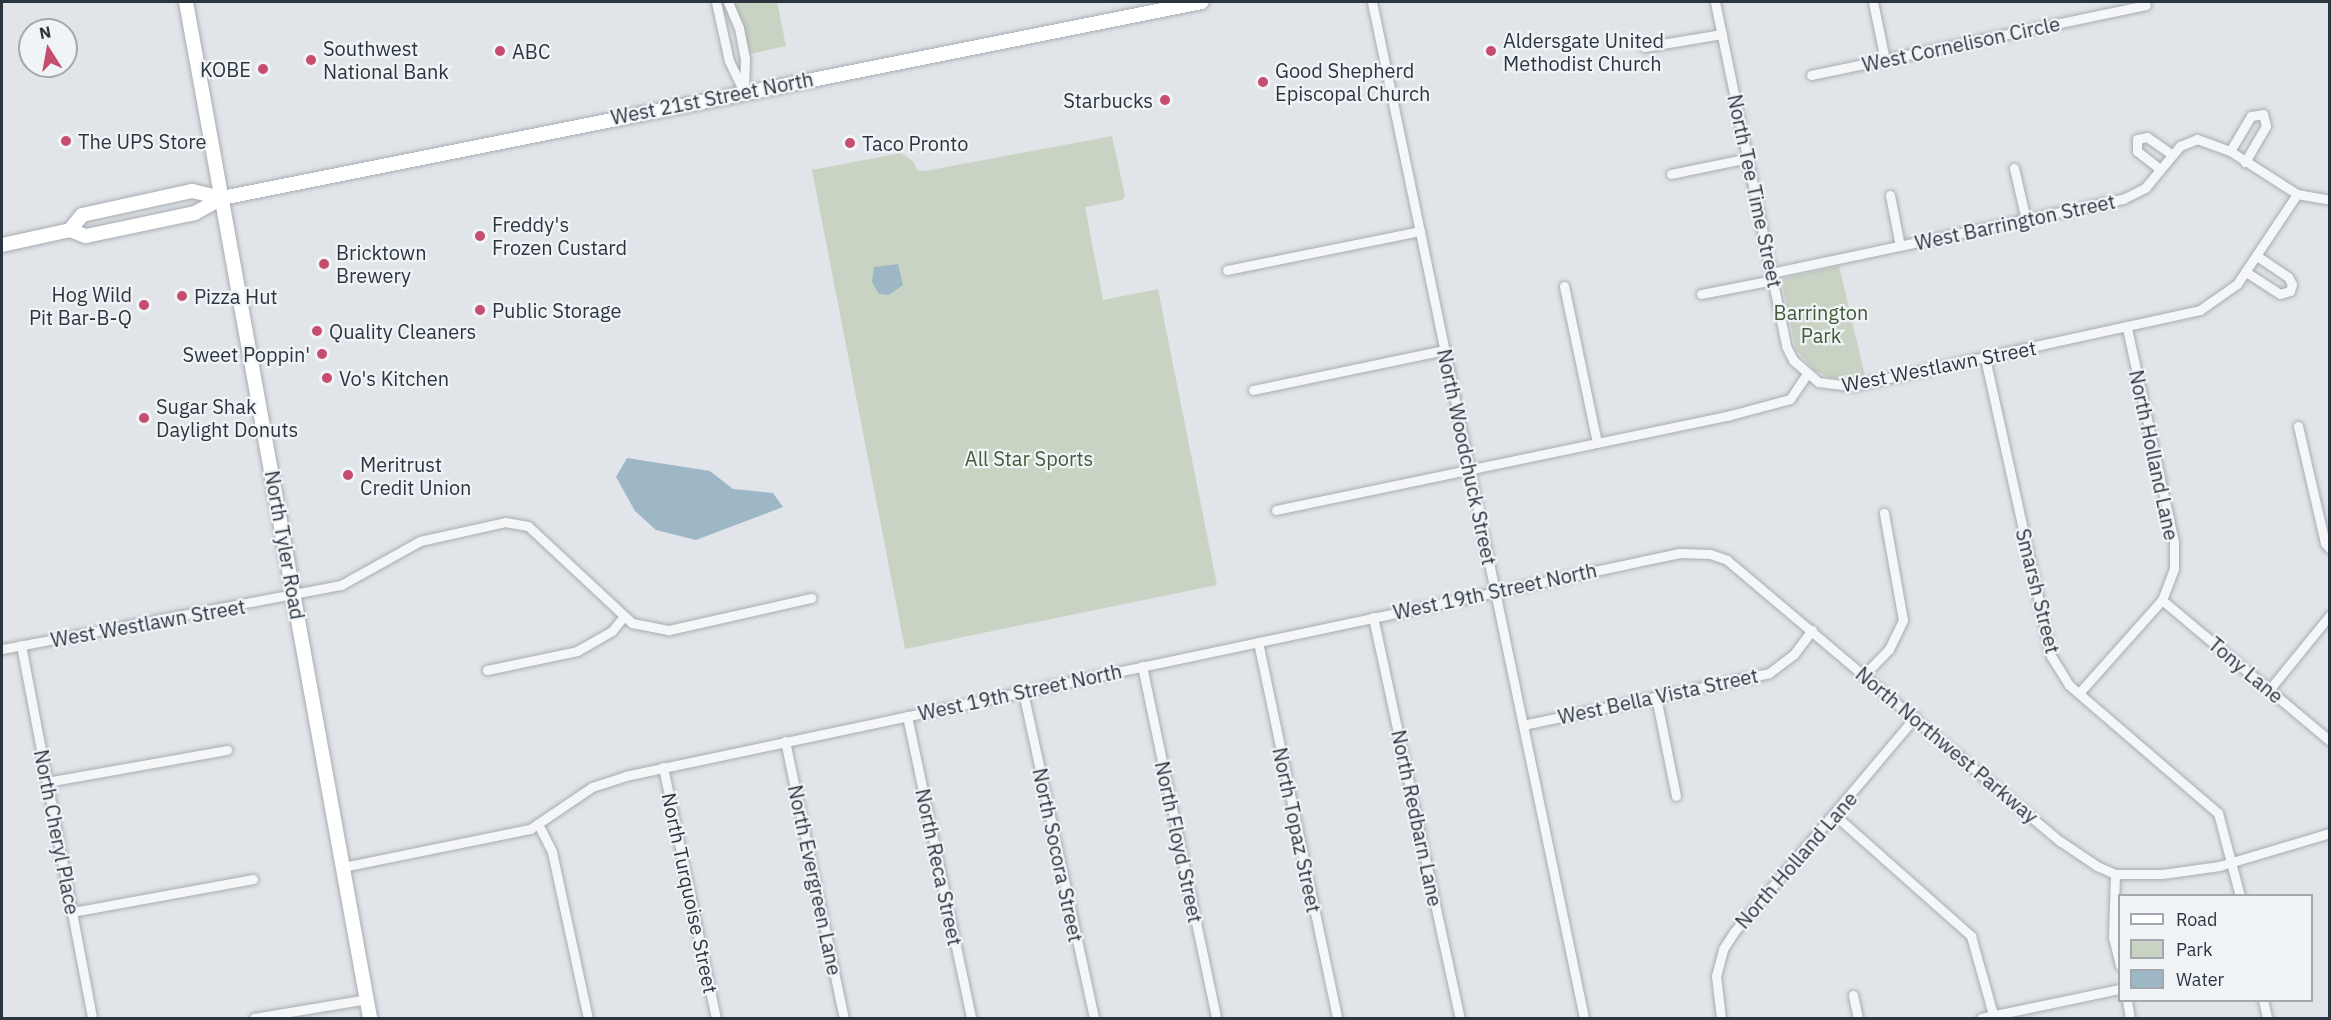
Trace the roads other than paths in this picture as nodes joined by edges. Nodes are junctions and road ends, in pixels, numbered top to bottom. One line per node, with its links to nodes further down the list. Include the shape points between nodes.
1 (186, 2): 23 (main road, North Tyler Road)
2 (716, 2): 13 (street, via 729,61)
3 (728, 2): 13 (street, via 739,28 745,59)
4 (1202, 2): 13 (main road, West 21st Street North)
5 (1372, 2): 27 (street, North Woodchuck Street)
6 (1715, 2): 9 (street, North Tee Time Street)
7 (1873, 2): 11 (street)
8 (2146, 6): 11 (street, West Cornelison Circle)
9 (1722, 33): 10 (street); 16 (street, North Tee Time Street)
10 (1644, 47)
11 (1885, 60): 12 (street, West Cornelison Circle)
12 (1811, 75)
13 (744, 92): 23 (main road, West 21st Street North)
14 (2230, 151): 15 (street, West Barrington Street, via 2196,139); 17 (street, West Barrington Street); 17 (street, via 2251,116 2263,114 2266,126)
15 (2171, 154): 19 (street, West Barrington Street); 19 (street, via 2147,137 2137,139 2137,151)
16 (1748, 158): 20 (street); 33 (street, North Tee Time Street)
17 (2245, 162): 21 (street, West Barrington Street)
18 (2014, 168): 25 (street)
19 (2160, 169): 25 (street, West Barrington Street, via 2145,188 2123,199)
20 (1671, 174)
21 (2297, 194): 24 (street, West Barrington Street); 30 (street, West Westlawn Street)
22 (1890, 195): 29 (street)
23 (222, 198): 26 (main road, West 21st Street North, via 195,213 86,236); 26 (main road, West 21st Street North, via 192,191 82,215); 49 (main road, North Tyler Road)
24 (2330, 200)
25 (2026, 220): 29 (street, West Barrington Street)
26 (70, 230): 28 (main road, West 21st Street North)
27 (1420, 231): 31 (street); 37 (street, North Woodchuck Street)
28 (2, 244)
29 (1900, 246): 33 (street, West Barrington Street)
30 (2257, 256): 32 (street, West Westlawn Street); 32 (street, via 2288,277 2290,291 2280,294)
31 (1227, 270)
32 (2246, 272): 36 (street, West Westlawn Street, via 2212,304 2182,317)
33 (1772, 277): 35 (street, West Barrington Street); 39 (street, North Tee Time Street, via 1786,346)
34 (1564, 286): 42 (street)
35 (1701, 294)
36 (2127, 328): 38 (street, West Westlawn Street); 51 (street, North Holland Lane, via 2174,542 2174,569)
37 (1445, 350): 40 (street); 43 (street, North Woodchuck Street)
38 (1985, 358): 39 (street, West Westlawn Street, via 1852,386 1831,386); 64 (street, Smarsh Street, via 2051,656)
39 (1807, 374): 42 (street, via 1790,399)
40 (1253, 390)
41 (2298, 426): 46 (street, via 2325,543)
42 (1597, 443): 43 (street)
43 (1470, 469): 44 (street); 48 (street, North Woodchuck Street)
44 (1276, 510)
45 (1884, 513): 61 (street, via 1903,620 1889,649)
46 (2330, 549)
47 (1710, 554): 48 (street, West 19th Street North, via 1653,557); 55 (street, North Northwest Parkway, via 1727,560)
48 (1495, 591): 54 (street, West 19th Street North); 68 (street, North Woodchuck Street)
49 (294, 595): 53 (street, West Westlawn Street, via 341,585 420,541 517,522 537,533); 57 (street, West Westlawn Street); 79 (main road, North Tyler Road)
50 (811, 598): 53 (street, via 669,630 632,623)
51 (2162, 600): 62 (street, Tony Lane); 64 (street, North Holland Lane)
52 (2330, 615): 62 (street)
53 (624, 616): 60 (street, via 612,631 577,651)
54 (1373, 617): 56 (street, West 19th Street North); 101 (street, North Redbarn Lane)
55 (1812, 630): 61 (street, North Northwest Parkway); 65 (street, West Bella Vista Street, via 1794,654 1769,673)
56 (1258, 642): 59 (street, West 19th Street North); 100 (street, North Topaz Street)
57 (21, 645): 58 (street, West Westlawn Street); 73 (street, North Cheryl Place)
58 (2, 649)
59 (1142, 666): 63 (street, West 19th Street North); 99 (street, North Floyd Street)
60 (487, 670)
61 (1864, 675): 67 (street, North Northwest Parkway)
62 (2269, 690): 70 (street, Tony Lane)
63 (1023, 692): 66 (street, West 19th Street North); 98 (street, North Socora Street)
64 (2079, 693): 78 (street, Smarsh Street, via 2218,813)
65 (1656, 697): 68 (street, West Bella Vista Street); 74 (street)
66 (907, 716): 69 (street, West 19th Street North); 97 (street, North Reca Street)
67 (1915, 717): 75 (street, North Holland Lane); 80 (street, North Northwest Parkway, via 2078,856)
68 (1522, 724): 102 (street, North Woodchuck Street)
69 (785, 741): 72 (street, West 19th Street North); 96 (street, North Evergreen Lane)
70 (2330, 741)
71 (227, 750): 73 (street)
72 (663, 767): 76 (street, West 19th Street North, via 592,787); 95 (street, North Turquoise Street)
73 (47, 782): 83 (street, North Cheryl Place)
74 (1676, 796)
75 (1836, 816): 90 (street, via 1971,936); 103 (street, North Holland Lane, via 1723,949 1716,976)
76 (537, 824): 79 (street, West 19th Street North, via 450,847); 94 (street, via 552,852)
77 (2330, 833): 78 (street)
78 (2232, 862): 80 (street, via 2162,874); 82 (street, Smarsh Street)
79 (343, 867): 87 (main road, North Tyler Road)
80 (2115, 874): 84 (street, via 2114,937)
81 (253, 879): 83 (street)
82 (2240, 894)
83 (72, 912): 91 (street, North Cheryl Place)
84 (2118, 956)
85 (2118, 989): 90 (street)
86 (1854, 995): 104 (street)
87 (367, 999): 92 (street); 93 (main road, North Tyler Road)
88 (2127, 1002): 106 (street)
89 (2263, 1002): 107 (street)
90 (1994, 1017): 105 (street)
91 (92, 1018)
92 (254, 1018)
93 (370, 1018)
94 (588, 1018)
95 (716, 1018)
96 (844, 1018)
97 (971, 1018)
98 (1094, 1018)
99 (1216, 1018)
100 (1337, 1018)
101 (1460, 1018)
102 (1584, 1018)
103 (1721, 1018)
104 (1858, 1018)
105 (1981, 1018)
106 (2130, 1018)
107 (2267, 1018)

